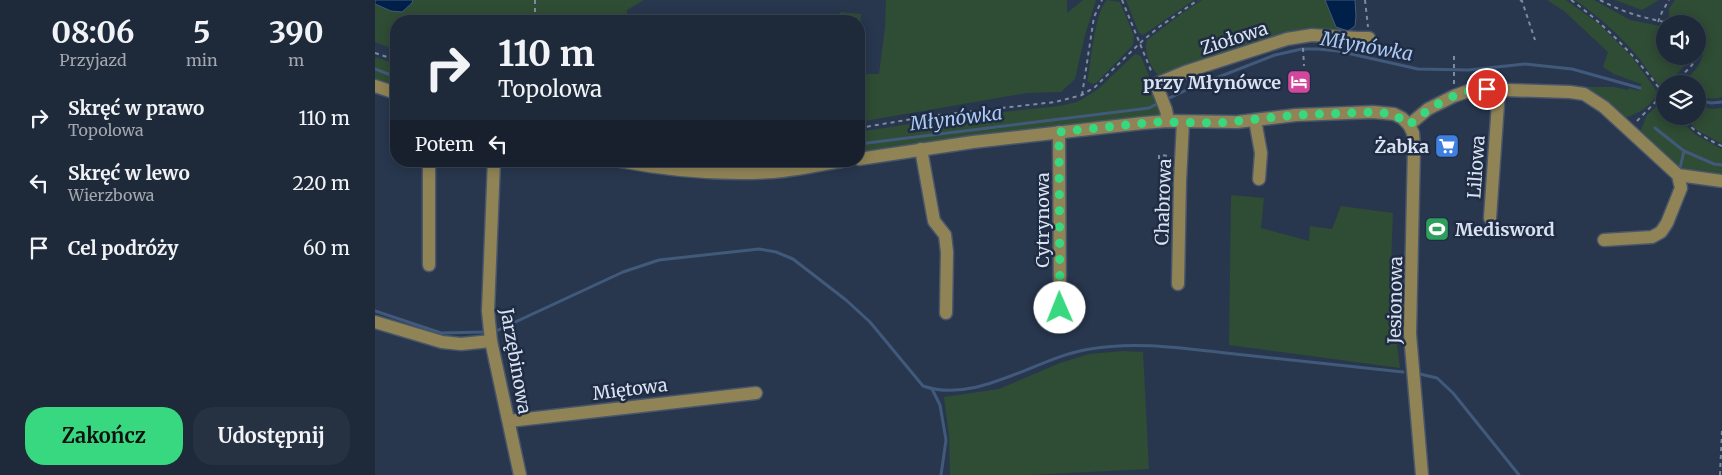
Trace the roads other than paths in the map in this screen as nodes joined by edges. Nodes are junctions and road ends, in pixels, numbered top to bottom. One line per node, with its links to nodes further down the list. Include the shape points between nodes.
1 (1369, 38): 5 (street, Ziołowa, via 1313,35 1287,39 1185,72 1157,87)
2 (375, 86): 4 (street)
3 (1499, 89): 8 (street, via 1474,89 1454,96 1428,109); 16 (street, via 1584,94 1604,107); 19 (street, Liliowa)
4 (390, 91)
5 (1167, 116): 7 (street); 9 (street)
6 (1255, 120): 7 (street); 8 (street, via 1373,112 1394,114); 17 (street, via 1261,153)
7 (1183, 122): 22 (street, Chabrowa)
8 (1409, 125): 30 (street, Jesionowa, via 1415,147 1410,334)
9 (1059, 132): 10 (street); 23 (street, Cytrynowa)
10 (921, 149): 11 (street); 24 (street, via 934,221 945,235)
11 (865, 158)
12 (429, 167): 21 (street)
13 (494, 167): 26 (street, Jarzębinowa, via 488,311)
14 (651, 167): 15 (street, via 710,173 775,172)
15 (805, 167)
16 (1678, 175): 18 (street); 20 (street, via 1681,188 1661,232 1652,237)
17 (1259, 179)
18 (1722, 181)
19 (1490, 218)
20 (1604, 240)
21 (429, 266)
22 (1178, 284)
23 (1060, 308)
24 (946, 313)
25 (375, 322): 26 (street, via 442,342)
26 (491, 341): 28 (street, Jarzębinowa)
27 (756, 393): 28 (street, Miętowa)
28 (509, 421): 29 (street, Jarzębinowa)
29 (520, 475)
30 (1422, 475)

